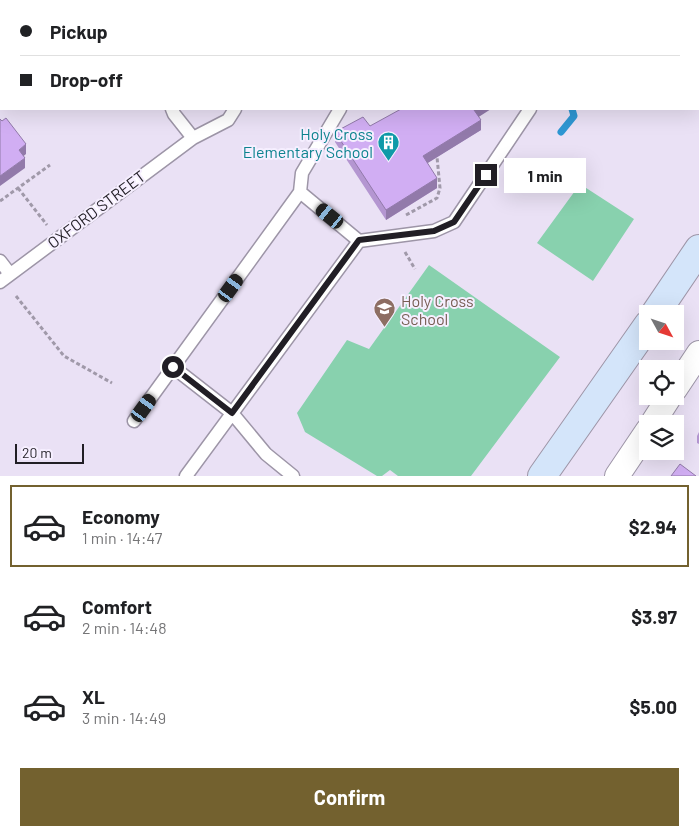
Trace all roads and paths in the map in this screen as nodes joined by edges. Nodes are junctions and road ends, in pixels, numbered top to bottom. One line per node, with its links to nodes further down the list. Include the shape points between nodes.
1 (172, 110): 5 (lane)
2 (234, 110): 5 (lane, OXFORD STREET, via 228,120)
3 (339, 110): 9 (lane, via 302,173)
4 (529, 110): 13 (lane, via 454,222 434,231)
5 (193, 138): 18 (lane, OXFORD STREET)
6 (437, 157): 11 (path, via 440,188 437,198)
7 (50, 165): 8 (path)
8 (18, 188): 10 (path); 12 (path)
9 (300, 192): 13 (lane); 23 (lane)
10 (0, 201)
11 (398, 220)
12 (47, 225)
13 (359, 240): 26 (lane)
14 (402, 246): 17 (path)
15 (699, 249): 20 (main road)
16 (0, 261): 18 (lane)
17 (415, 269)
18 (5, 278)
19 (16, 296): 25 (path, via 64,356)
20 (661, 305)
21 (639, 338): 31 (main road)
22 (699, 353): 24 (street)
23 (173, 367): 26 (lane); 27 (lane)
24 (684, 376)
25 (112, 383)
26 (232, 413): 29 (lane); 30 (lane, via 266,454)
27 (134, 421)
28 (639, 443): 32 (street)
29 (186, 476)
30 (293, 476)
31 (542, 476)
32 (617, 476)

